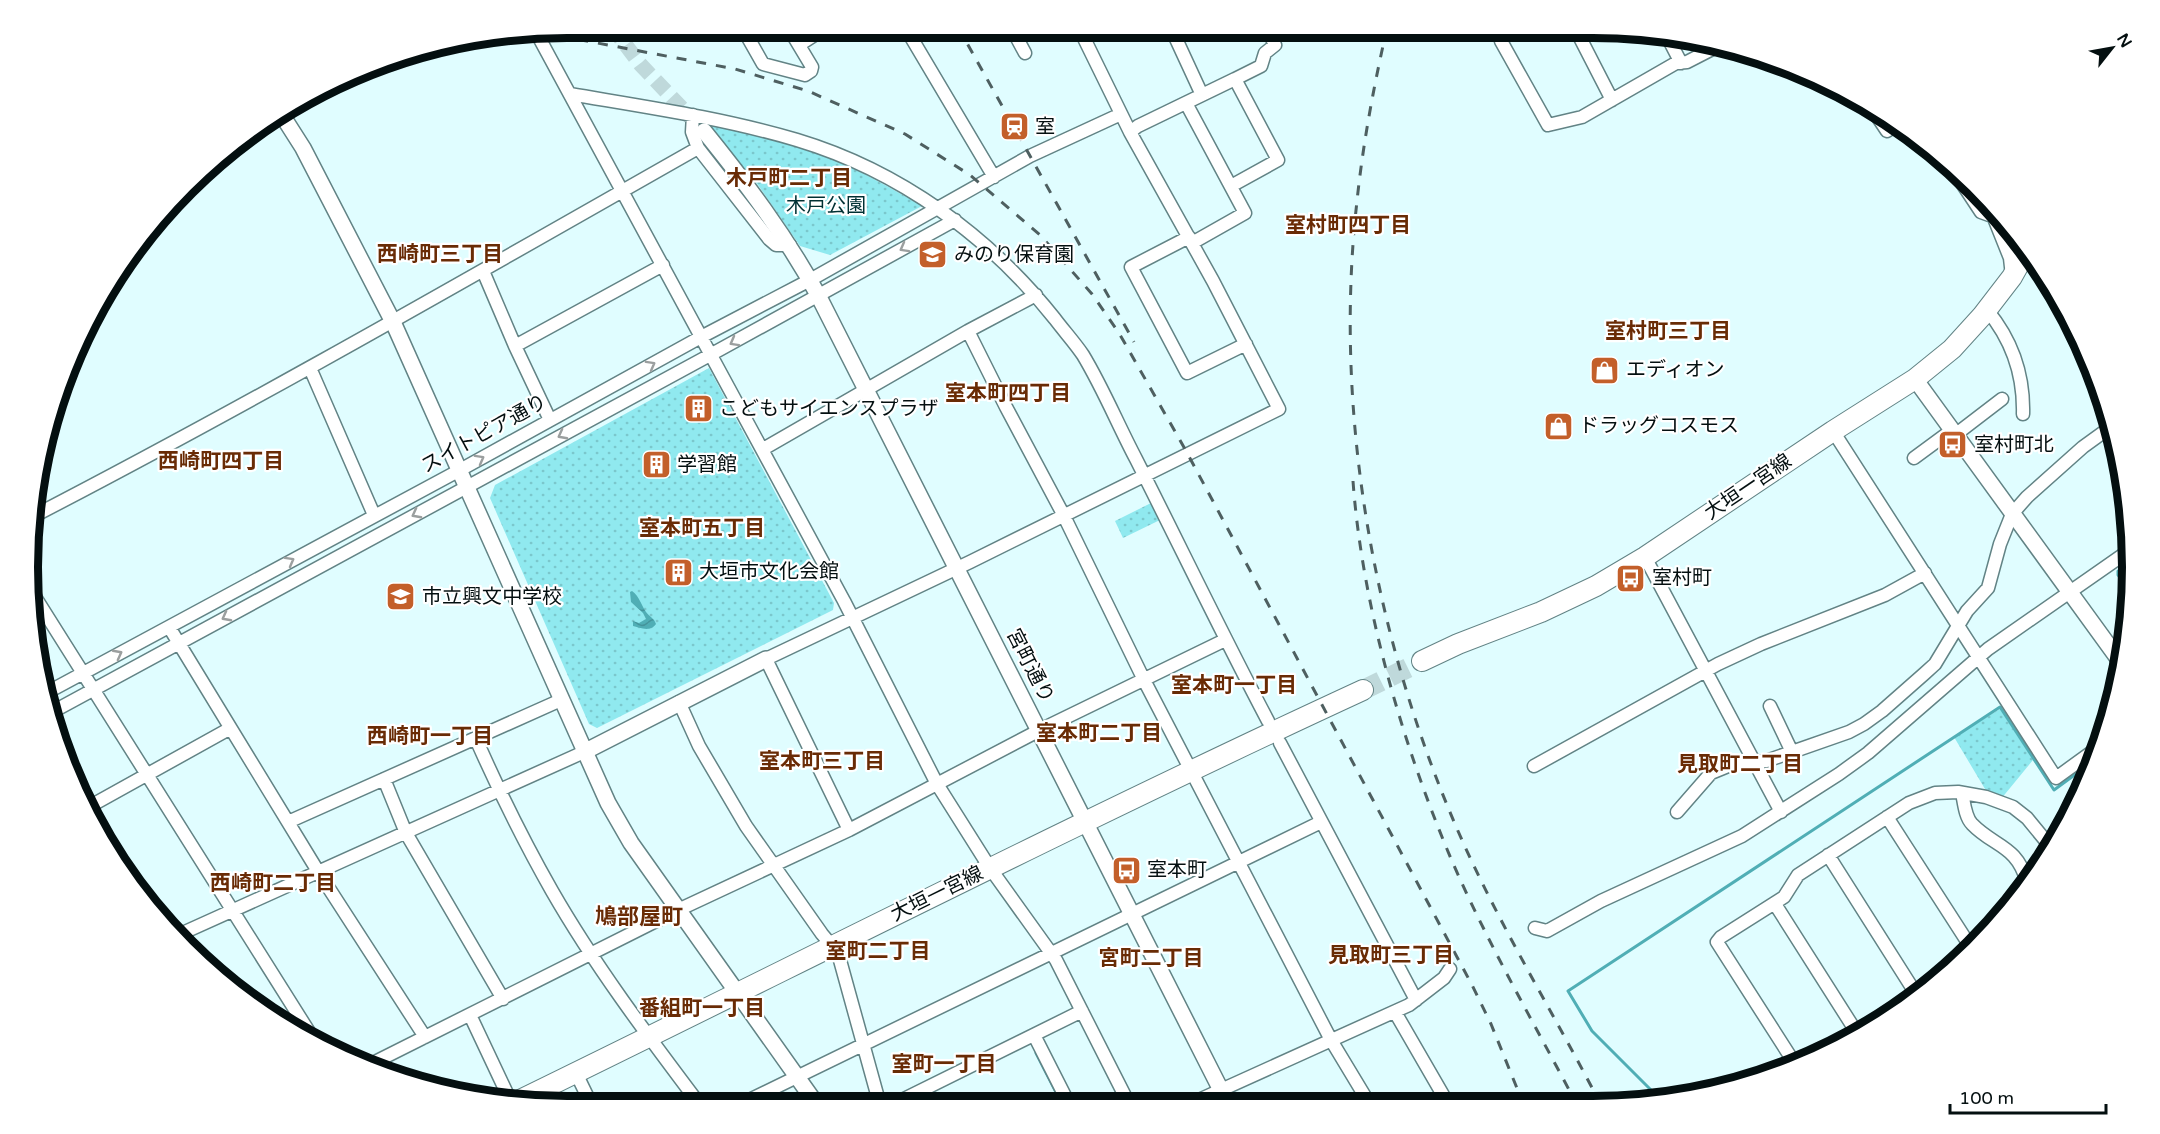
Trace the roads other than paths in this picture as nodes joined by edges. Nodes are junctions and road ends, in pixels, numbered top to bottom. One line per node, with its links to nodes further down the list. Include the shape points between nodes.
1 (748, 38): 13 (street, via 763,64 805,75 812,67)
2 (794, 38): 13 (street)
3 (809, 38): 13 (street)
4 (912, 38): 28 (street)
5 (1017, 38): 15 (street)
6 (1084, 38): 22 (street)
7 (1176, 38): 19 (street)
8 (1272, 38): 17 (street, via 1275,45 1265,53 1261,66)
9 (1501, 38): 20 (street, via 1548,125 1582,117)
10 (1580, 38): 20 (street)
11 (540, 39): 18 (street)
12 (1671, 44): 16 (street)
13 (798, 45)
14 (1708, 51): 16 (street)
15 (1025, 53)
16 (1681, 63): 20 (street)
17 (1235, 79): 19 (street); 29 (street, via 1278,160)
18 (570, 94): 23 (street); 30 (street)
19 (1202, 95): 21 (street)
20 (1612, 100)
21 (1186, 103): 26 (street); 29 (street)
22 (1121, 114): 26 (street); 28 (street, スイトピア通り)
23 (693, 115): 27 (street, via 692,132); 32 (street, via 808,144 884,176)
24 (285, 119): 46 (street)
25 (704, 131): 37 (street, 宮町通り)
26 (1130, 132): 36 (street)
27 (698, 148): 30 (street); 37 (street, via 769,239 777,245)
28 (994, 177): 32 (street, スイトピア通り)
29 (1231, 186): 36 (street, via 1245,213)
30 (623, 191): 39 (street); 40 (street)
31 (1972, 198): 33 (street, via 1981,212)
32 (939, 209): 34 (street); 42 (street, スイトピア通り)
33 (1988, 214)
34 (955, 220): 43 (street, one-way to 43); 44 (street)
35 (1995, 223): 41 (street, via 2010,258)
36 (1191, 240): 49 (street); 49 (street, via 1131,267 1187,373)
37 (790, 245): 42 (street, 宮町通り)
38 (2022, 258): 41 (main road, 大垣一宮線)
39 (663, 265): 48 (street); 50 (street)
40 (483, 271): 46 (street); 50 (street)
41 (2012, 277): 45 (main road, 大垣一宮線)
42 (810, 280): 43 (street, 宮町通り); 48 (street, スイトピア通り)
43 (818, 295): 51 (street, one-way to 51); 54 (street, 宮町通り)
44 (1036, 295): 47 (street); 64 (street, via 1082,354)
45 (1987, 310): 53 (main road, 大垣一宮線, via 1952,349); 56 (street, via 2000,326 2015,358 2024,394)
46 (393, 322): 52 (street); 63 (street)
47 (968, 331): 54 (street); 67 (street)
48 (701, 337): 51 (street); 57 (street, スイトピア通り, one-way to 48)
49 (1246, 344): 64 (street, via 1279,409)
50 (515, 346): 57 (street)
51 (711, 355): 61 (street); 65 (street, one-way to 65)
52 (310, 368): 66 (street); 69 (street)
53 (1915, 379): 58 (main road, 大垣一宮線); 59 (street)
54 (866, 390): 61 (street); 72 (street, 宮町通り)
55 (2002, 399): 59 (street)
56 (2024, 414)
57 (550, 420): 63 (street, スイトピア通り, one-way to 57)
58 (1833, 431): 71 (main road, 大垣一宮線); 73 (street)
59 (1953, 432): 62 (street); 68 (street)
60 (2104, 432): 68 (street, via 2026,497)
61 (763, 449): 76 (street)
62 (1914, 458)
63 (460, 470): 65 (street); 69 (street, スイトピア通り)
64 (1144, 476): 67 (street); 79 (street)
65 (468, 486): 80 (street, one-way to 80); 91 (street)
66 (41, 512)
67 (1063, 514): 72 (street); 87 (street)
68 (2012, 514): 74 (street); 77 (street, via 1988,588)
69 (374, 515): 78 (street, スイトピア通り, one-way to 69)
70 (2122, 556): 74 (street)
71 (1644, 557): 84 (main road, 大垣一宮線, via 1541,612); 85 (street)
72 (956, 568): 76 (street); 97 (street, 宮町通り)
73 (1926, 573): 77 (street); 85 (street, via 1885,595 1761,644)
74 (2070, 593): 81 (street); 82 (street)
75 (39, 603): 86 (street)
76 (853, 619): 83 (street); 108 (street)
77 (1958, 626): 82 (street); 101 (street, via 1935,664 1864,724)
78 (169, 627): 80 (street); 86 (street, スイトピア通り, one-way to 78)
79 (1225, 640): 87 (street); 95 (street)
80 (178, 643): 90 (street); 96 (street)
81 (2115, 654)
82 (1980, 657): 102 (street, via 2056,778); 113 (street, via 1868,753)
83 (766, 659): 92 (street); 118 (street)
84 (1422, 661)
85 (1707, 672): 103 (street); 104 (street)
86 (83, 673): 88 (street, スイトピア通り); 90 (street)
87 (1144, 680): 97 (street); 105 (street)
88 (53, 690)
89 (1363, 690): 105 (main road, 大垣一宮線)
90 (93, 691): 94 (street); 106 (street)
91 (561, 700): 98 (street); 100 (street)
92 (679, 702): 100 (street); 123 (street, via 699,746)
93 (1770, 706): 101 (street)
94 (58, 709)
95 (1268, 721)
96 (230, 729): 106 (street); 115 (street)
97 (1040, 730): 108 (street); 117 (street, 宮町通り)
98 (476, 739): 107 (street); 109 (street)
99 (1280, 743): 116 (street)
100 (584, 752): 109 (street); 128 (street, via 631,843)
101 (1792, 752): 103 (street)
102 (2087, 755)
103 (1754, 761): 112 (street, via 1711,773); 113 (street)
104 (1534, 766)
105 (1191, 770): 117 (main road, 大垣一宮線); 122 (street)
106 (145, 774): 111 (street); 129 (street)
107 (384, 779): 115 (street); 119 (street)
108 (937, 784): 118 (street); 124 (street)
109 (498, 790): 119 (street); 136 (street, via 552,891)
110 (1962, 793): 114 (street, via 1935,793); 120 (street, via 2013,807); 126 (street, via 1971,823 2011,852)
111 (94, 804)
112 (1677, 812)
113 (1780, 812): 131 (street, via 1742,836 1547,931)
114 (1887, 817): 121 (street); 133 (street)
115 (288, 822): 125 (street)
116 (1321, 822): 122 (street); 141 (street)
117 (1085, 823): 124 (main road, 大垣一宮線); 130 (street, 宮町通り)
118 (849, 830): 123 (street)
119 (406, 833): 125 (street); 140 (street)
120 (2046, 841)
121 (1828, 855): 127 (street, via 1798,875 1784,897); 138 (street)
122 (1239, 861): 130 (street); 150 (street)
123 (773, 864): 128 (street); 134 (street)
124 (990, 868): 134 (main road, 大垣一宮線); 135 (street)
125 (319, 873): 129 (street); 148 (street)
126 (2023, 874)
127 (1774, 904): 146 (street); 152 (street, via 1717,942)
128 (678, 910): 136 (street); 139 (street)
129 (232, 911): 132 (street); 145 (street)
130 (1132, 914): 135 (street); 167 (street, 宮町通り)
131 (1535, 928)
132 (185, 932)
133 (1967, 941)
134 (832, 946): 139 (main road, 大垣一宮線); 151 (street, via 838,953)
135 (1051, 953): 142 (street); 151 (street)
136 (592, 955): 140 (street); 149 (street)
137 (1450, 969): 141 (street)
138 (1913, 989)
139 (736, 992): 149 (main road, 大垣一宮線); 155 (street)
140 (503, 999): 144 (street)
141 (1416, 1000): 143 (street)
142 (1082, 1011): 147 (street); 166 (street)
143 (1395, 1012): 150 (street); 158 (street)
144 (470, 1015): 148 (street); 156 (street)
145 (307, 1028)
146 (1854, 1028)
147 (1034, 1035): 164 (street); 165 (street)
148 (425, 1037): 153 (street)
149 (648, 1037): 154 (main road, 大垣一宮線); 160 (street)
150 (1331, 1040): 168 (street); 169 (street)
151 (864, 1045): 155 (street); 163 (street)
152 (1791, 1058)
153 (377, 1061)
154 (576, 1073): 157 (main road, 大垣一宮線); 159 (street)
155 (797, 1077): 161 (street); 162 (street)
156 (508, 1093)
157 (530, 1095)
158 (1443, 1095)
159 (587, 1096)
160 (693, 1096)
161 (758, 1096)
162 (811, 1096)
163 (878, 1096)
164 (910, 1096)
165 (1065, 1096)
166 (1125, 1096)
167 (1223, 1096)
168 (1226, 1096)
169 (1365, 1096)

